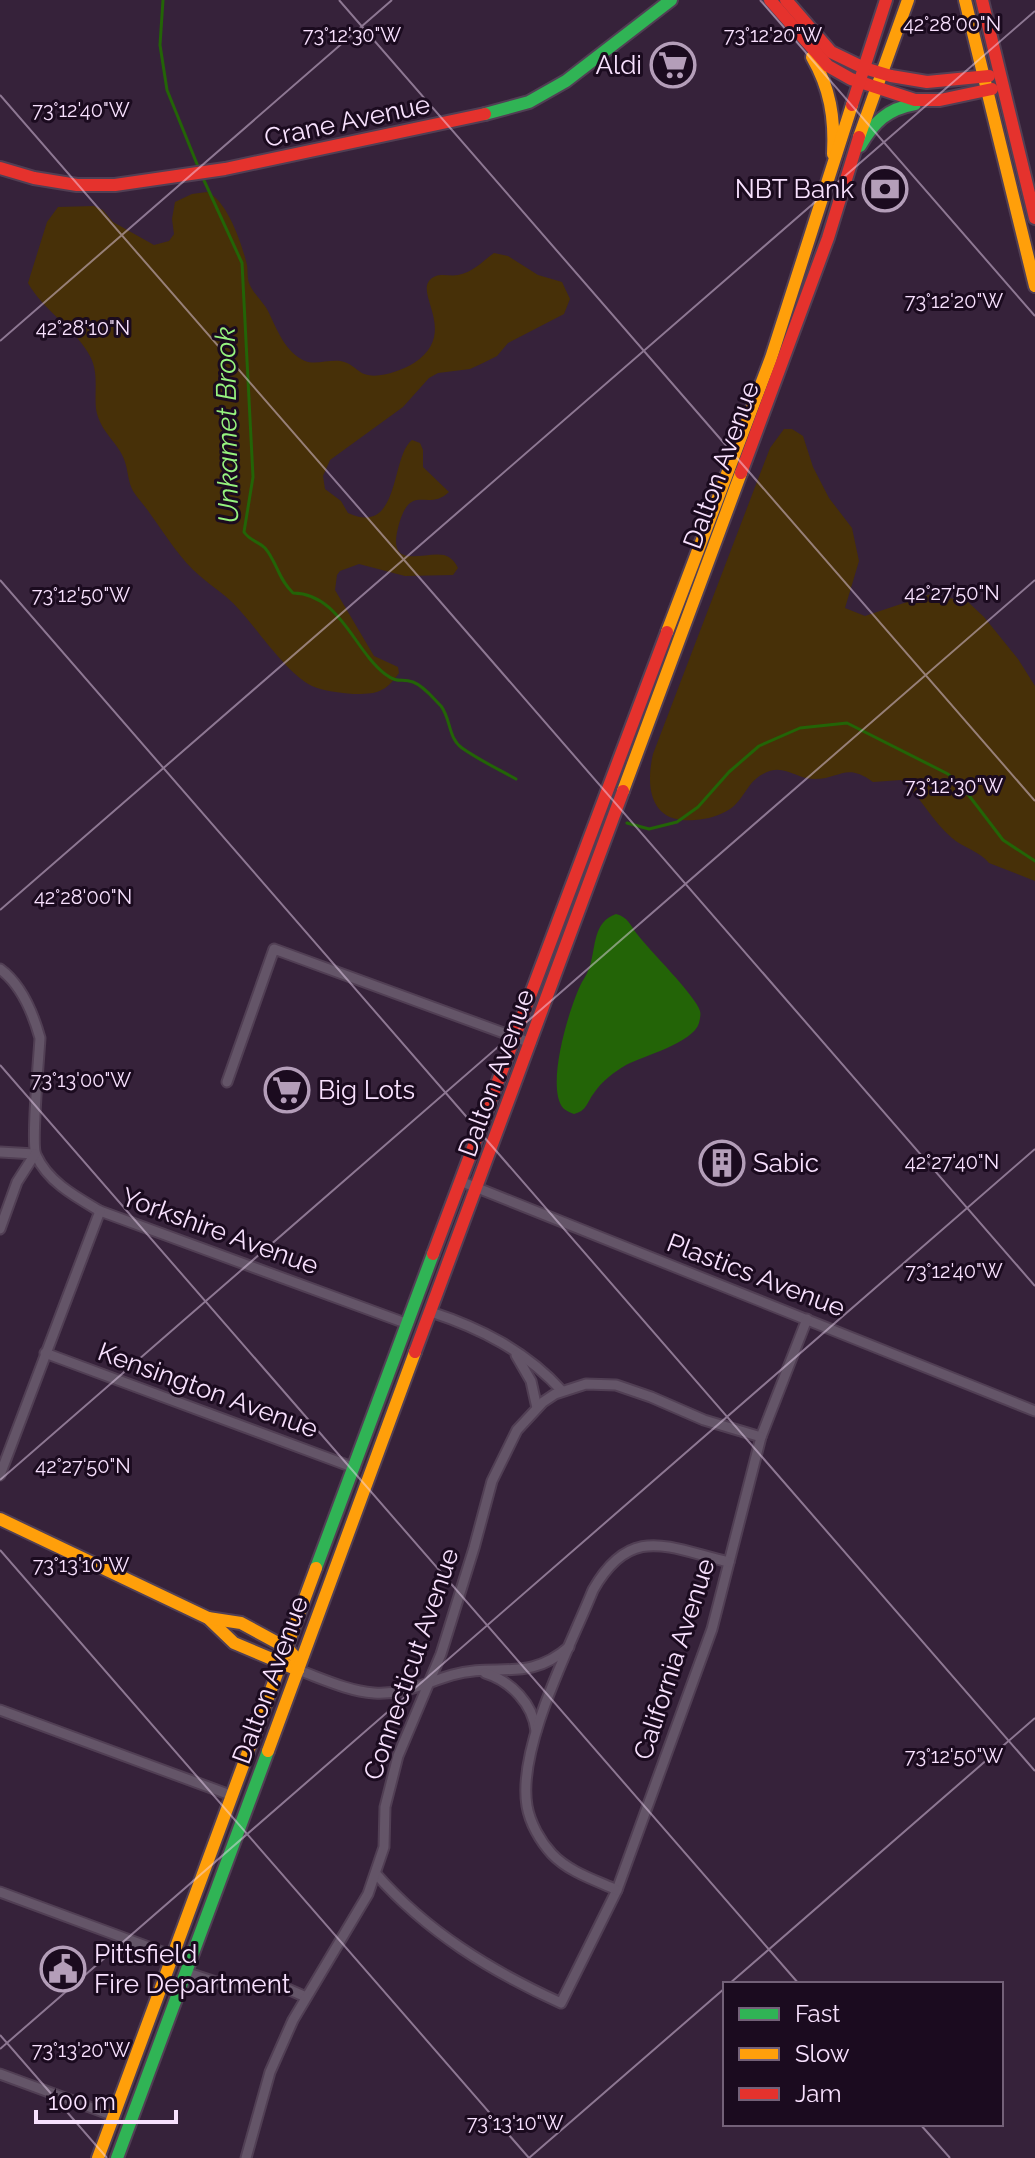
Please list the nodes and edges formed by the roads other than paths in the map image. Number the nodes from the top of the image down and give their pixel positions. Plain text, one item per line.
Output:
1 (671, 0) edge
2 (770, 0) edge
3 (786, 0) edge
4 (886, 0) edge
5 (908, 0) edge
6 (965, 0) edge
7 (982, 0) edge
8 (790, 24) junction
9 (865, 67) junction
10 (883, 73) junction
11 (983, 76) junction
12 (1002, 81) junction
13 (860, 83) junction
14 (876, 89) junction
15 (986, 90) junction
16 (940, 100) junction
17 (855, 156) junction
18 (0, 168) edge
19 (831, 174) junction
20 (1035, 218) edge
21 (1035, 286) edge
22 (785, 337) junction
23 (776, 362) junction
24 (0, 969) edge
25 (514, 1037) junction
26 (531, 1043) junction
27 (227, 1082) dead end
28 (0, 1152) edge
29 (35, 1154) junction
30 (460, 1181) junction
31 (477, 1187) junction
32 (100, 1211) junction
33 (0, 1229) edge
34 (431, 1312) junction
35 (807, 1319) junction
36 (408, 1324) junction
37 (509, 1346) junction
38 (45, 1353) junction
39 (562, 1391) junction
40 (537, 1408) junction
41 (1035, 1411) edge
42 (761, 1437) junction
43 (355, 1468) junction
44 (0, 1475) edge
45 (0, 1519) edge
46 (729, 1562) junction
47 (208, 1618) junction
48 (571, 1646) junction
49 (287, 1648) junction
50 (282, 1663) junction
51 (298, 1670) junction
52 (481, 1672) junction
53 (428, 1685) junction
54 (0, 1710) edge
55 (536, 1738) junction
56 (233, 1796) junction
57 (376, 1874) junction
58 (617, 1890) junction
59 (0, 1892) edge
60 (173, 1956) junction
61 (185, 1972) junction
62 (306, 1997) junction
63 (0, 2074) edge
64 (114, 2116) junction
65 (98, 2158) edge
66 (117, 2158) edge
67 (246, 2158) edge

1 - 18 main road, Crane Avenue
2 - 8 main road
3 - 9 main road
4 - 9 main road, Dalton Avenue
5 - 10 main road, Dalton Avenue
6 - 11 main road
7 - 12 main road
8 - 13 main road
8 - 19 main road
9 - 10 main road
9 - 13 main road, Dalton Avenue
10 - 11 main road
10 - 14 main road, Dalton Avenue
11 - 12 main road
11 - 15 main road
12 - 15 main road
12 - 20 main road
13 - 14 main road
13 - 19 main road, Dalton Avenue
14 - 16 main road
14 - 17 main road, Dalton Avenue
15 - 16 main road
15 - 21 main road
16 - 17 main road
17 - 22 main road, Dalton Avenue
19 - 22 main road, Dalton Avenue
22 - 23 main road, Dalton Avenue
23 - 25 main road, Dalton Avenue
23 - 26 main road, Dalton Avenue
24 - 29 street
25 - 26 street
25 - 27 street
25 - 30 main road, Dalton Avenue
26 - 31 main road, Dalton Avenue
28 - 29 street
29 - 32 street, Yorkshire Avenue
29 - 33 street
30 - 31 street, Plastics Avenue
30 - 36 main road, Dalton Avenue
31 - 34 main road, Dalton Avenue
31 - 35 street, Plastics Avenue
32 - 36 street, Yorkshire Avenue
32 - 38 street
34 - 37 street
34 - 51 main road, Dalton Avenue
35 - 41 street, Plastics Avenue
35 - 42 street, California Avenue
36 - 43 main road, Dalton Avenue
37 - 39 street
37 - 40 street
38 - 43 street, Kensington Avenue
38 - 44 street
39 - 40 street, Connecticut Avenue
39 - 42 street
40 - 53 street, Connecticut Avenue
42 - 46 street, California Avenue
43 - 49 main road, Dalton Avenue
45 - 47 main road
46 - 48 street
46 - 58 street, California Avenue
47 - 49 main road
47 - 50 main road
48 - 52 street
48 - 55 street
49 - 50 main road, Dalton Avenue
49 - 51 main road
50 - 51 main road
50 - 56 main road, Dalton Avenue
51 - 53 street
51 - 61 main road, Dalton Avenue
52 - 53 street
52 - 55 street
53 - 57 street, Connecticut Avenue
54 - 56 street
55 - 58 street
56 - 60 main road, Dalton Avenue
57 - 58 street, California Avenue
57 - 62 street, Connecticut Avenue
59 - 60 street
60 - 64 main road, Dalton Avenue
61 - 62 street
61 - 66 main road, Dalton Avenue
62 - 67 street, Connecticut Avenue
63 - 64 street
64 - 65 main road, Dalton Avenue

